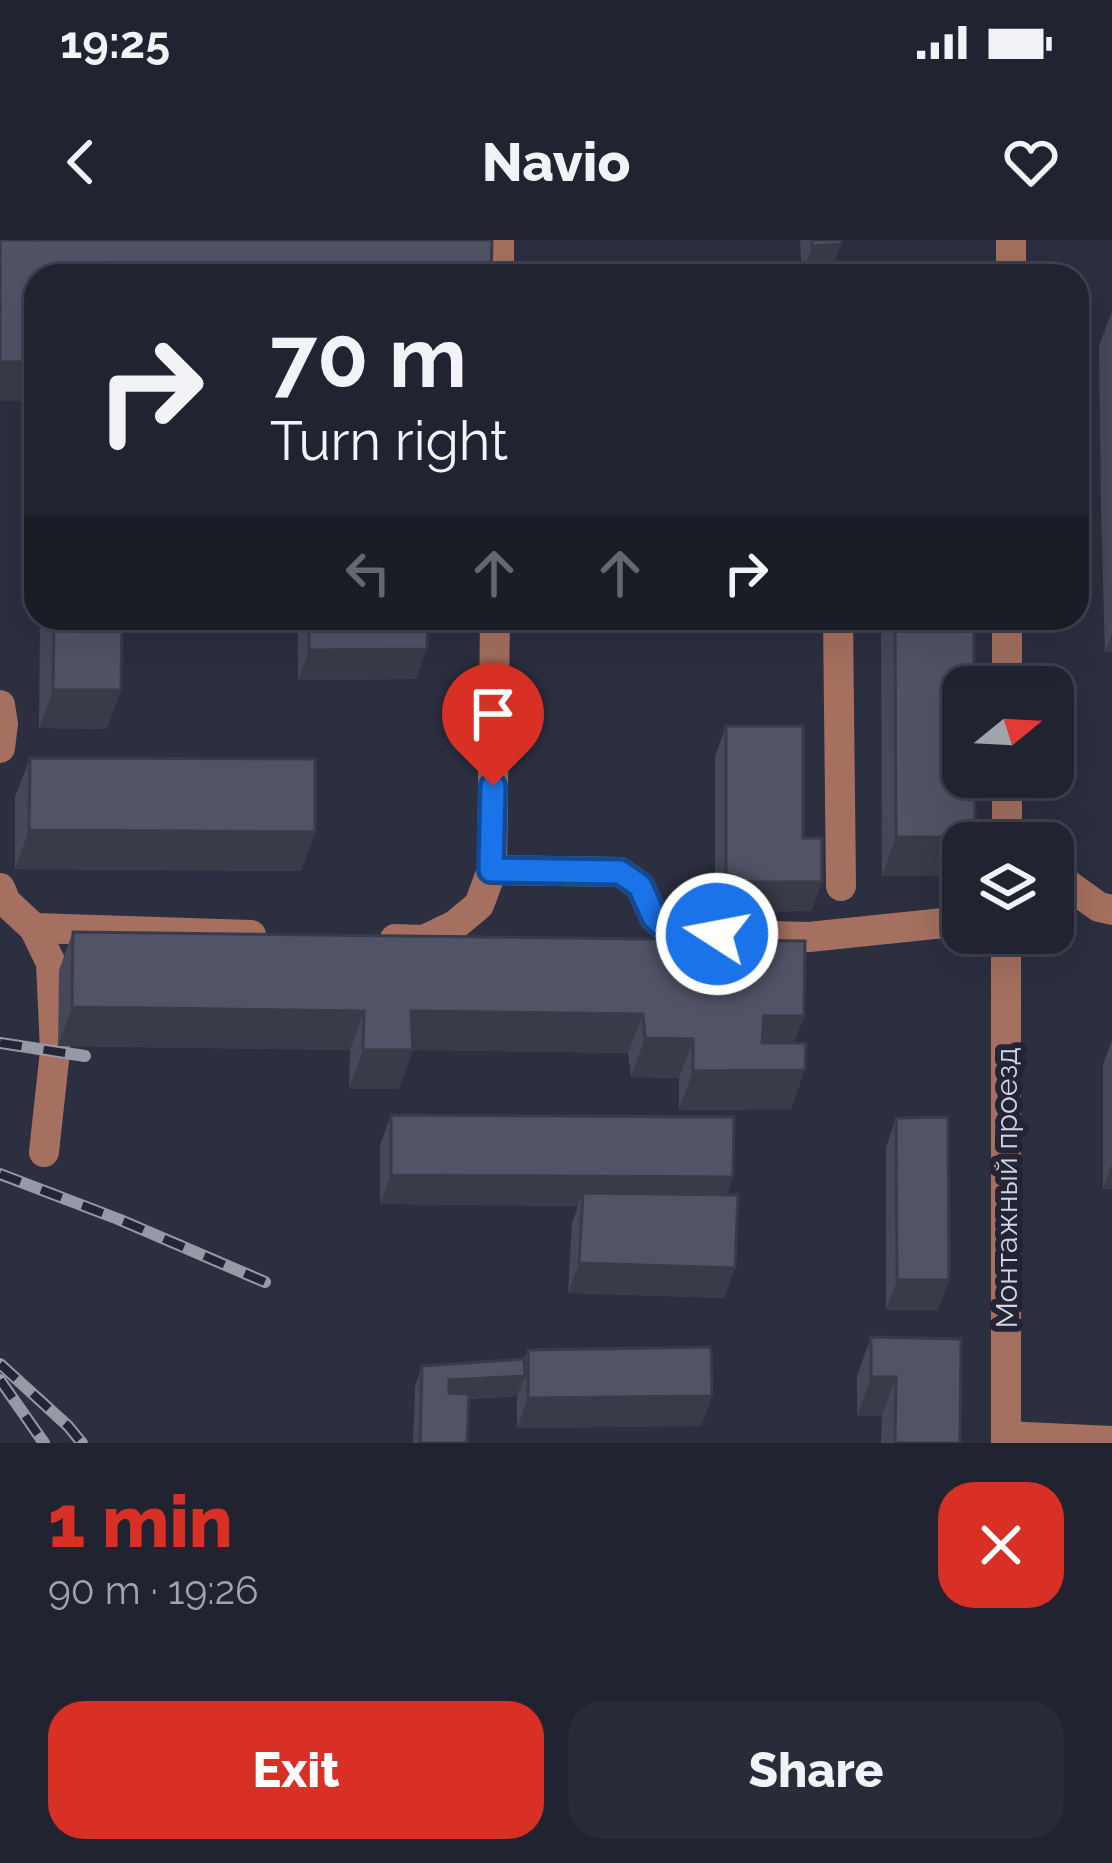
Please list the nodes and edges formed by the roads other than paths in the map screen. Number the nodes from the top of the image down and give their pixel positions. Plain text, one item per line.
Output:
1 (495, 630) edge
2 (838, 630) edge
3 (1007, 630) edge
4 (1007, 666) edge
5 (0, 705) edge
6 (0, 748) edge
7 (491, 870) junction
8 (841, 886) dead end
9 (0, 888) edge
10 (1074, 889) edge
11 (1112, 910) edge
12 (942, 923) edge
13 (34, 928) junction
14 (286, 936) edge
15 (355, 938) edge
16 (1006, 954) edge
17 (44, 1152) dead end
18 (1006, 1440) edge
19 (1112, 1441) edge

1 - 7 street
2 - 8 street
3 - 4 street
5 - 6 street
7 - 12 street
7 - 15 street
9 - 13 street
10 - 11 street
13 - 14 street
13 - 17 street
16 - 18 street, Монтажный проезд
18 - 19 street

